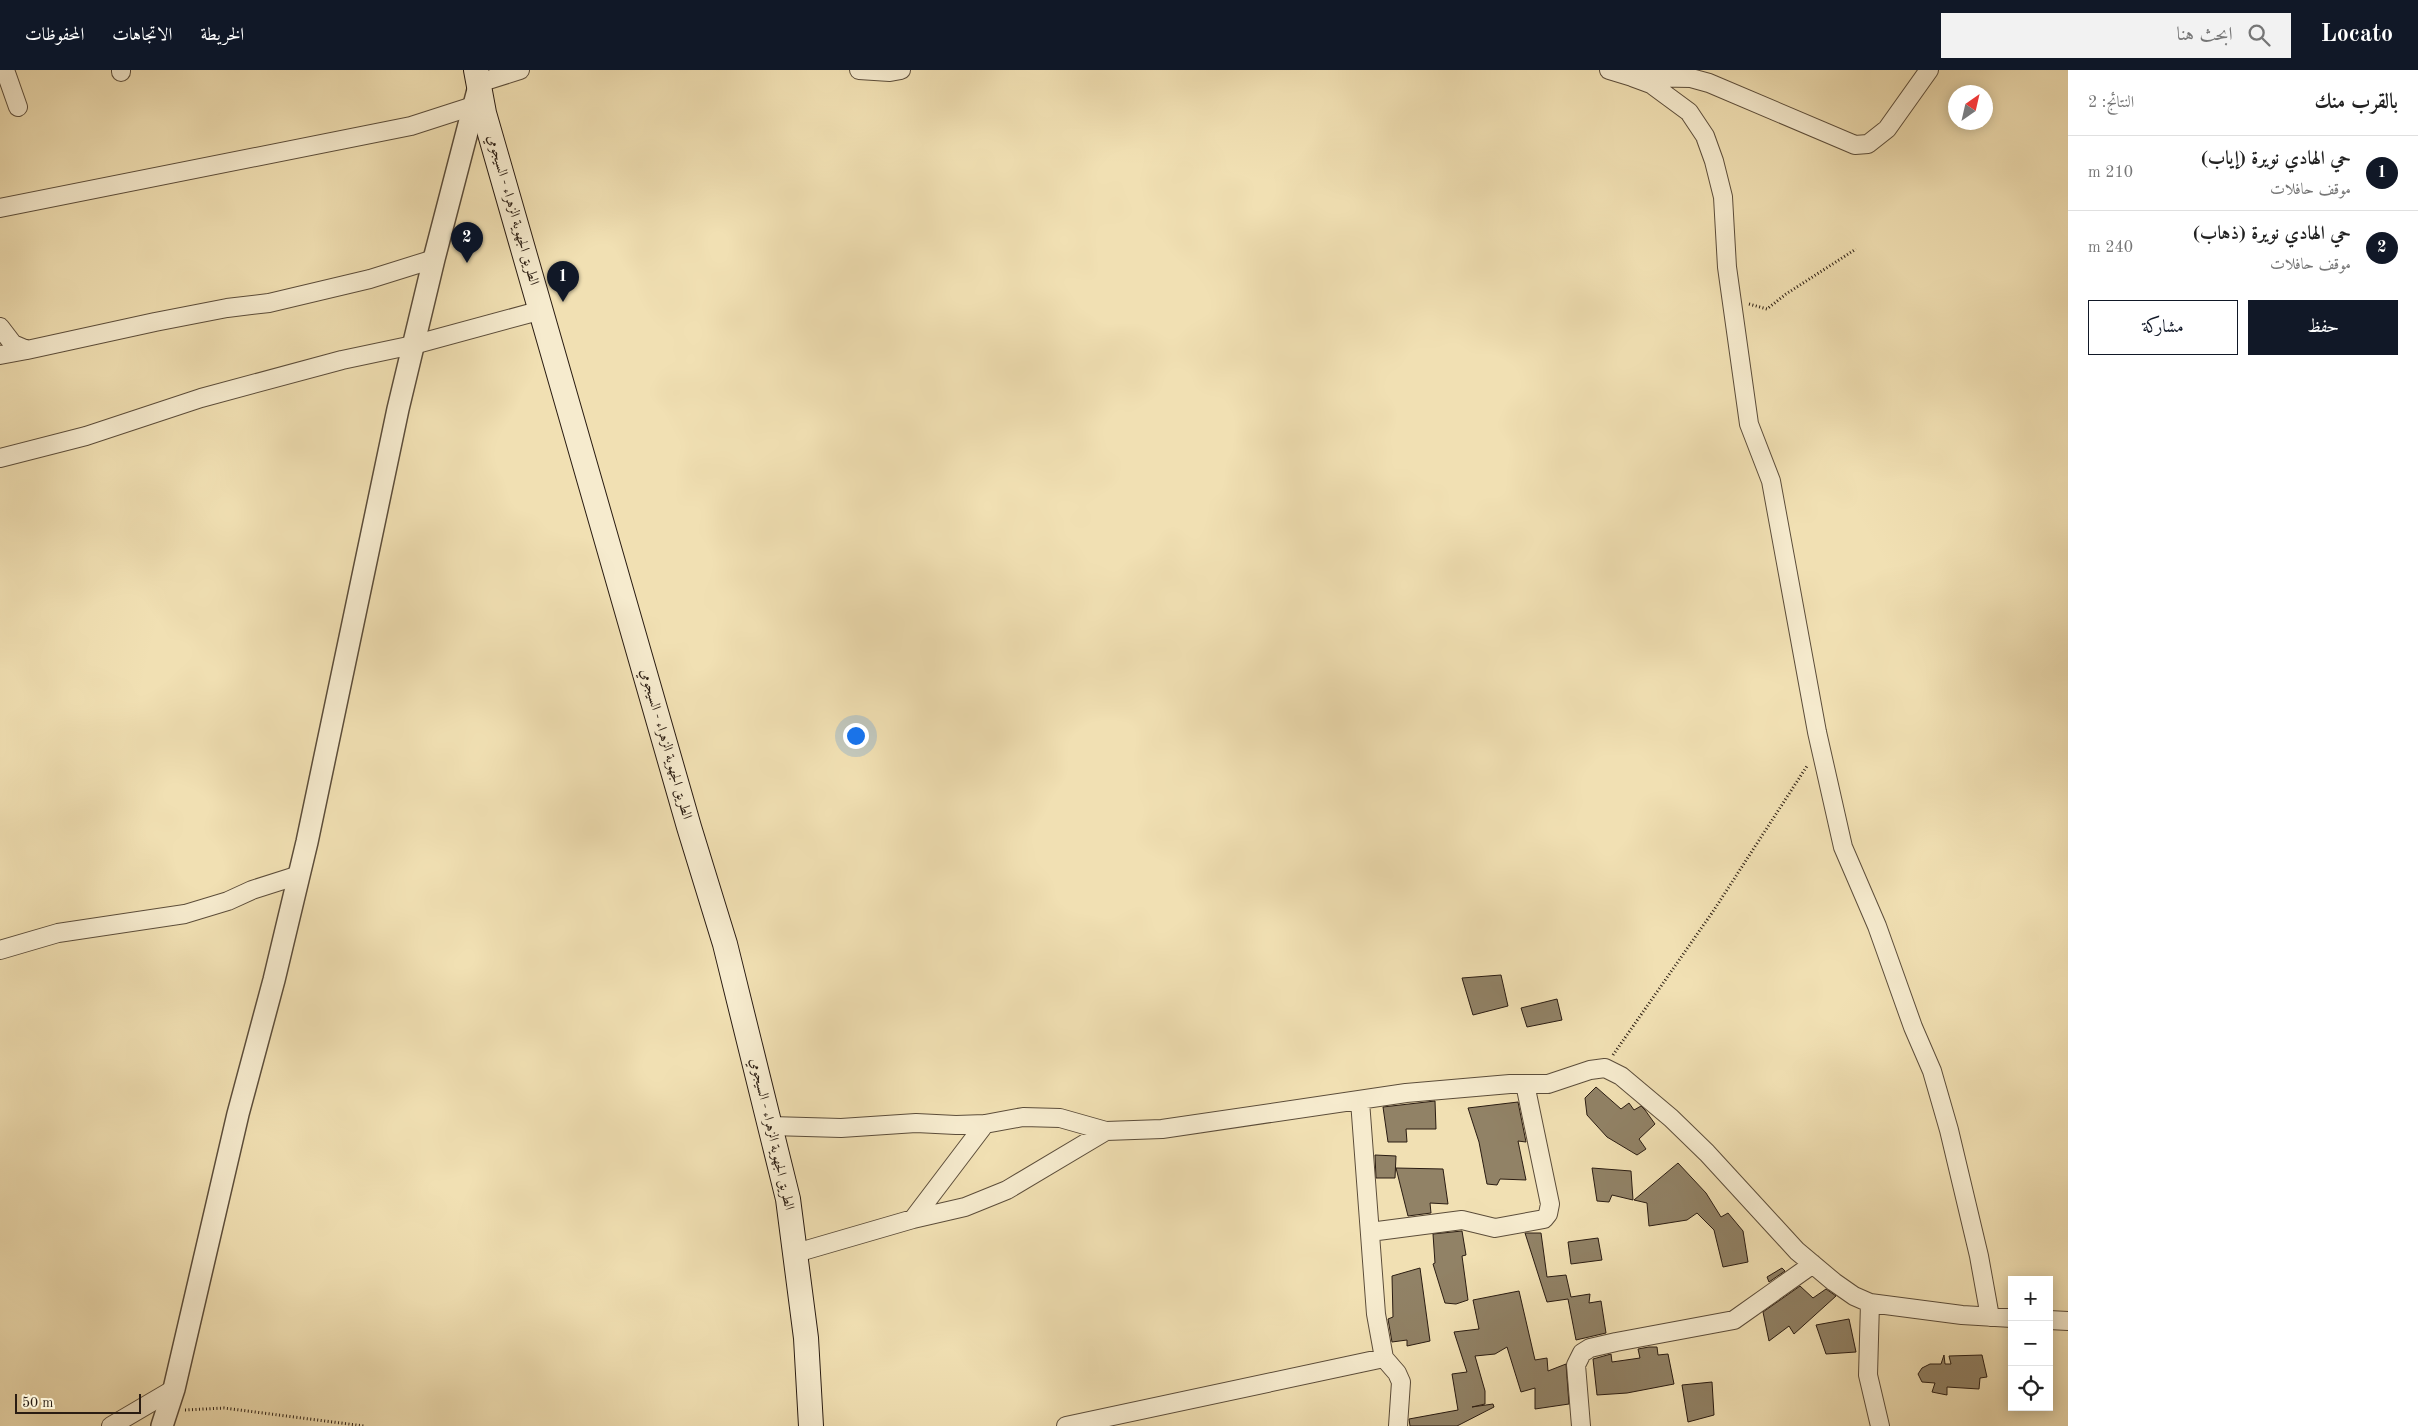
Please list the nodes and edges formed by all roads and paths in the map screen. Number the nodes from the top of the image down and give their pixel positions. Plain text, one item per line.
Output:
1 (5, 70) edge
2 (520, 70) edge
3 (860, 70) edge
4 (901, 70) edge
5 (1609, 70) edge
6 (1930, 70) edge
7 (1632, 76) junction
8 (477, 86) edge
9 (18, 107) dead end
10 (0, 208) edge
11 (1856, 249) dead end
12 (434, 259) junction
13 (1730, 288) junction
14 (542, 310) junction
15 (0, 327) edge
16 (413, 346) junction
17 (27, 350) junction
18 (0, 354) edge
19 (0, 458) edge
20 (1820, 743) junction
21 (299, 875) junction
22 (0, 950) edge
23 (1605, 1068) junction
24 (1525, 1084) junction
25 (1360, 1101) junction
26 (985, 1124) junction
27 (771, 1126) junction
28 (1106, 1131) junction
29 (913, 1219) junction
30 (1370, 1232) junction
31 (796, 1253) junction
32 (1813, 1264) junction
33 (1870, 1304) junction
34 (1990, 1317) junction
35 (2008, 1318) edge
36 (2053, 1320) edge
37 (2068, 1321) edge
38 (1384, 1358) junction
39 (174, 1389) junction
40 (165, 1419) edge
41 (111, 1426) edge
42 (364, 1426) edge
43 (811, 1426) edge
44 (1066, 1426) edge
45 (1398, 1426) edge
46 (1581, 1426) edge
47 (1880, 1426) edge

1 - 9 street
2 - 8 street
3 - 4 street
5 - 7 street
6 - 7 street
7 - 13 street
8 - 10 street
8 - 12 street
8 - 14 main road, الطريق الجهوية الزهراء - السيجومي
11 - 13 path
12 - 16 street
12 - 17 street
13 - 20 street
14 - 16 street
14 - 27 main road, الطريق الجهوية الزهراء - السيجومي
15 - 17 street
16 - 19 street
16 - 21 street
17 - 18 street
20 - 23 path
20 - 34 street
21 - 22 street
21 - 39 street
23 - 24 street
23 - 32 street
24 - 25 street
24 - 30 street
25 - 28 street
25 - 30 street
26 - 27 street
26 - 28 street
26 - 29 street
27 - 31 main road, الطريق الجهوية الزهراء - السيجومي
28 - 29 street
29 - 31 street
30 - 38 street
31 - 43 main road, الطريق الجهوية الزهراء - السيجومي
32 - 33 street
32 - 46 street
33 - 34 street
33 - 47 street
34 - 35 street
36 - 37 street
38 - 44 street
38 - 45 street
39 - 40 street
39 - 41 street
40 - 42 path

